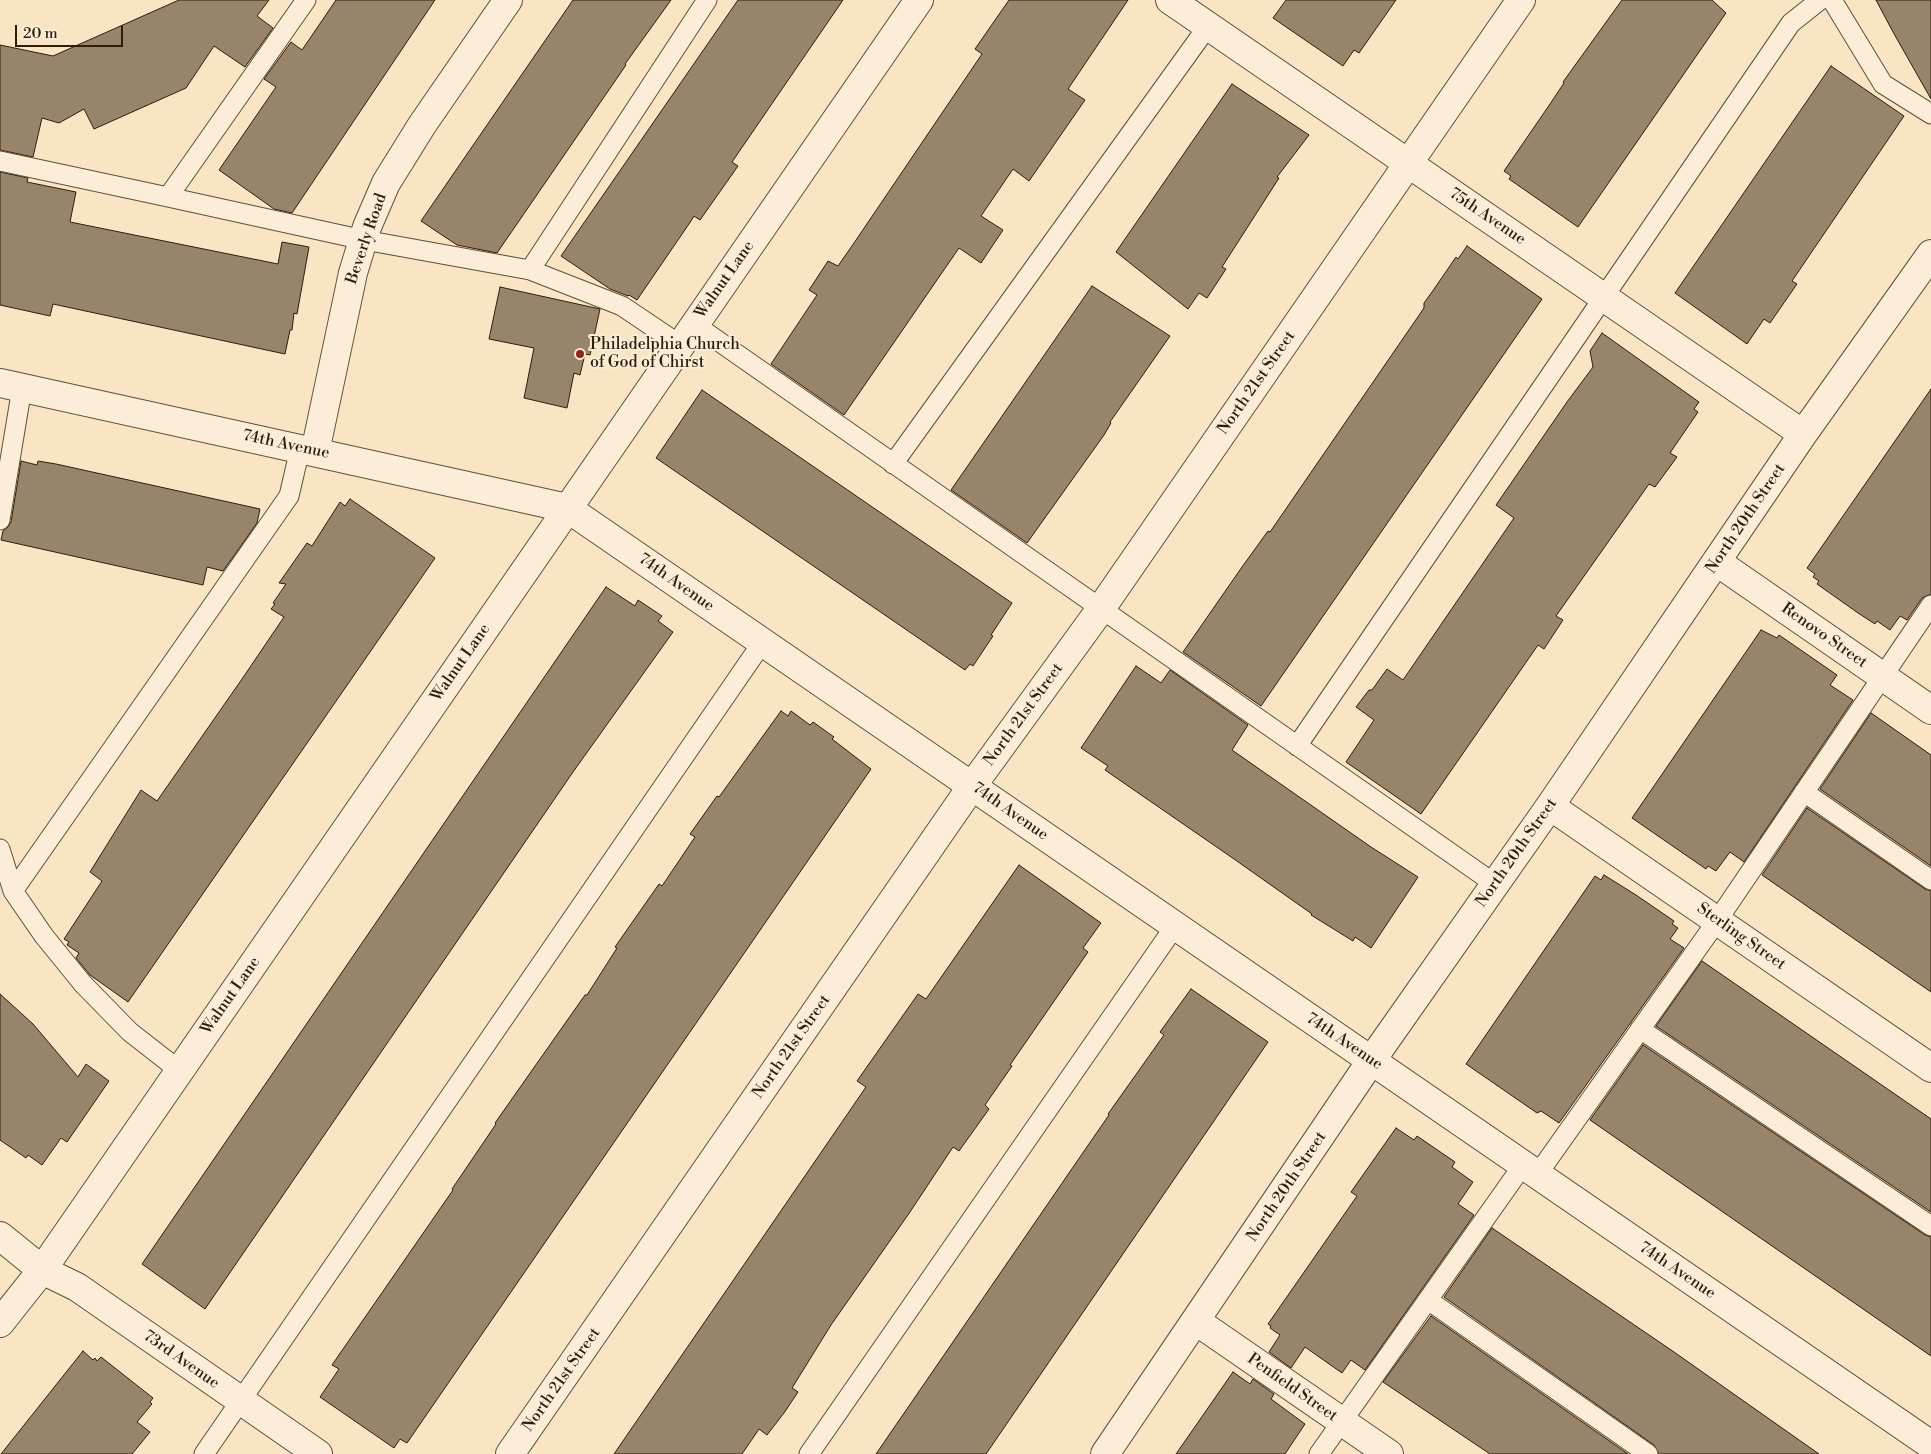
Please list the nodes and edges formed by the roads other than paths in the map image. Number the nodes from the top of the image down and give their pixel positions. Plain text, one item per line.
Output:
1 (306, 0) edge
2 (508, 0) edge
3 (706, 0) edge
4 (919, 0) edge
5 (1521, 0) edge
6 (1820, 0) edge
7 (1832, 0) edge
8 (1191, 9) edge
9 (1931, 114) edge
10 (0, 161) edge
11 (1408, 163) junction
12 (168, 197) junction
13 (364, 240) junction
14 (1931, 254) edge
15 (530, 270) junction
16 (1604, 297) junction
17 (687, 335) junction
18 (11, 386) edge
19 (1804, 434) junction
20 (308, 450) junction
21 (894, 464) junction
22 (567, 508) junction
23 (0, 520) edge
24 (1717, 562) junction
25 (1931, 605) edge
26 (1100, 610) junction
27 (762, 643) junction
28 (1882, 676) junction
29 (1931, 710) edge
30 (1297, 746) junction
31 (972, 786) junction
32 (1804, 792) junction
33 (1550, 806) junction
34 (0, 848) edge
35 (1931, 880) edge
36 (1495, 884) junction
37 (13, 891) junction
38 (1717, 921) junction
39 (1175, 926) junction
40 (1640, 1028) junction
41 (1371, 1061) junction
42 (1931, 1068) edge
43 (180, 1071) junction
44 (1530, 1170) junction
45 (1931, 1226) edge
46 (0, 1236) edge
47 (42, 1270) junction
48 (1428, 1300) junction
49 (1196, 1321) junction
50 (0, 1323) edge
51 (240, 1400) junction
52 (1343, 1422) junction
53 (1931, 1445) edge
54 (204, 1454) edge
55 (318, 1454) edge
56 (510, 1454) edge
57 (809, 1454) edge
58 (1105, 1454) edge
59 (1319, 1454) edge
60 (1389, 1454) edge
61 (1648, 1454) edge

1 - 12 lane
2 - 13 street, Beverly Road
3 - 15 lane
4 - 17 street, Walnut Lane
5 - 11 street, North 21st Street
6 - 16 lane
7 - 9 lane
8 - 11 street, 75th Avenue
8 - 21 lane
10 - 12 lane
11 - 16 street, 75th Avenue
11 - 26 street, North 21st Street
12 - 13 lane
13 - 15 lane
13 - 20 street, Beverly Road
14 - 19 street, North 20th Street
15 - 17 lane
16 - 19 street, 75th Avenue
16 - 30 lane
17 - 21 lane
17 - 22 street, Walnut Lane
18 - 20 street, 74th Avenue
18 - 23 lane
19 - 24 street, North 20th Street
20 - 22 street, 74th Avenue
20 - 37 lane
21 - 26 lane
22 - 27 street, 74th Avenue
22 - 43 street, Walnut Lane
24 - 28 street, Renovo Street
24 - 33 street, North 20th Street
25 - 28 lane
26 - 30 lane
26 - 31 street, North 21st Street
27 - 31 street, 74th Avenue
27 - 51 lane
28 - 29 street, Renovo Street
28 - 32 lane
30 - 36 lane
31 - 39 street, 74th Avenue
31 - 56 street, North 21st Street
32 - 35 lane
32 - 38 lane
33 - 36 street, North 20th Street
33 - 38 street, Sterling Street
34 - 37 lane
36 - 41 street, North 20th Street
37 - 43 lane
38 - 40 lane
38 - 42 street, Sterling Street
39 - 41 street, 74th Avenue
39 - 57 lane
40 - 44 lane
40 - 45 lane
41 - 44 street, 74th Avenue
41 - 49 street, North 20th Street
43 - 47 street, Walnut Lane
44 - 48 lane
44 - 53 street, 74th Avenue
46 - 47 street, 73rd Avenue
47 - 50 street, Walnut Lane
47 - 51 street, 73rd Avenue
48 - 52 lane
48 - 61 lane
49 - 52 street, Penfield Street
49 - 58 street, North 20th Street
51 - 54 lane
51 - 55 street, 73rd Avenue
52 - 59 lane
52 - 60 street, Penfield Street

